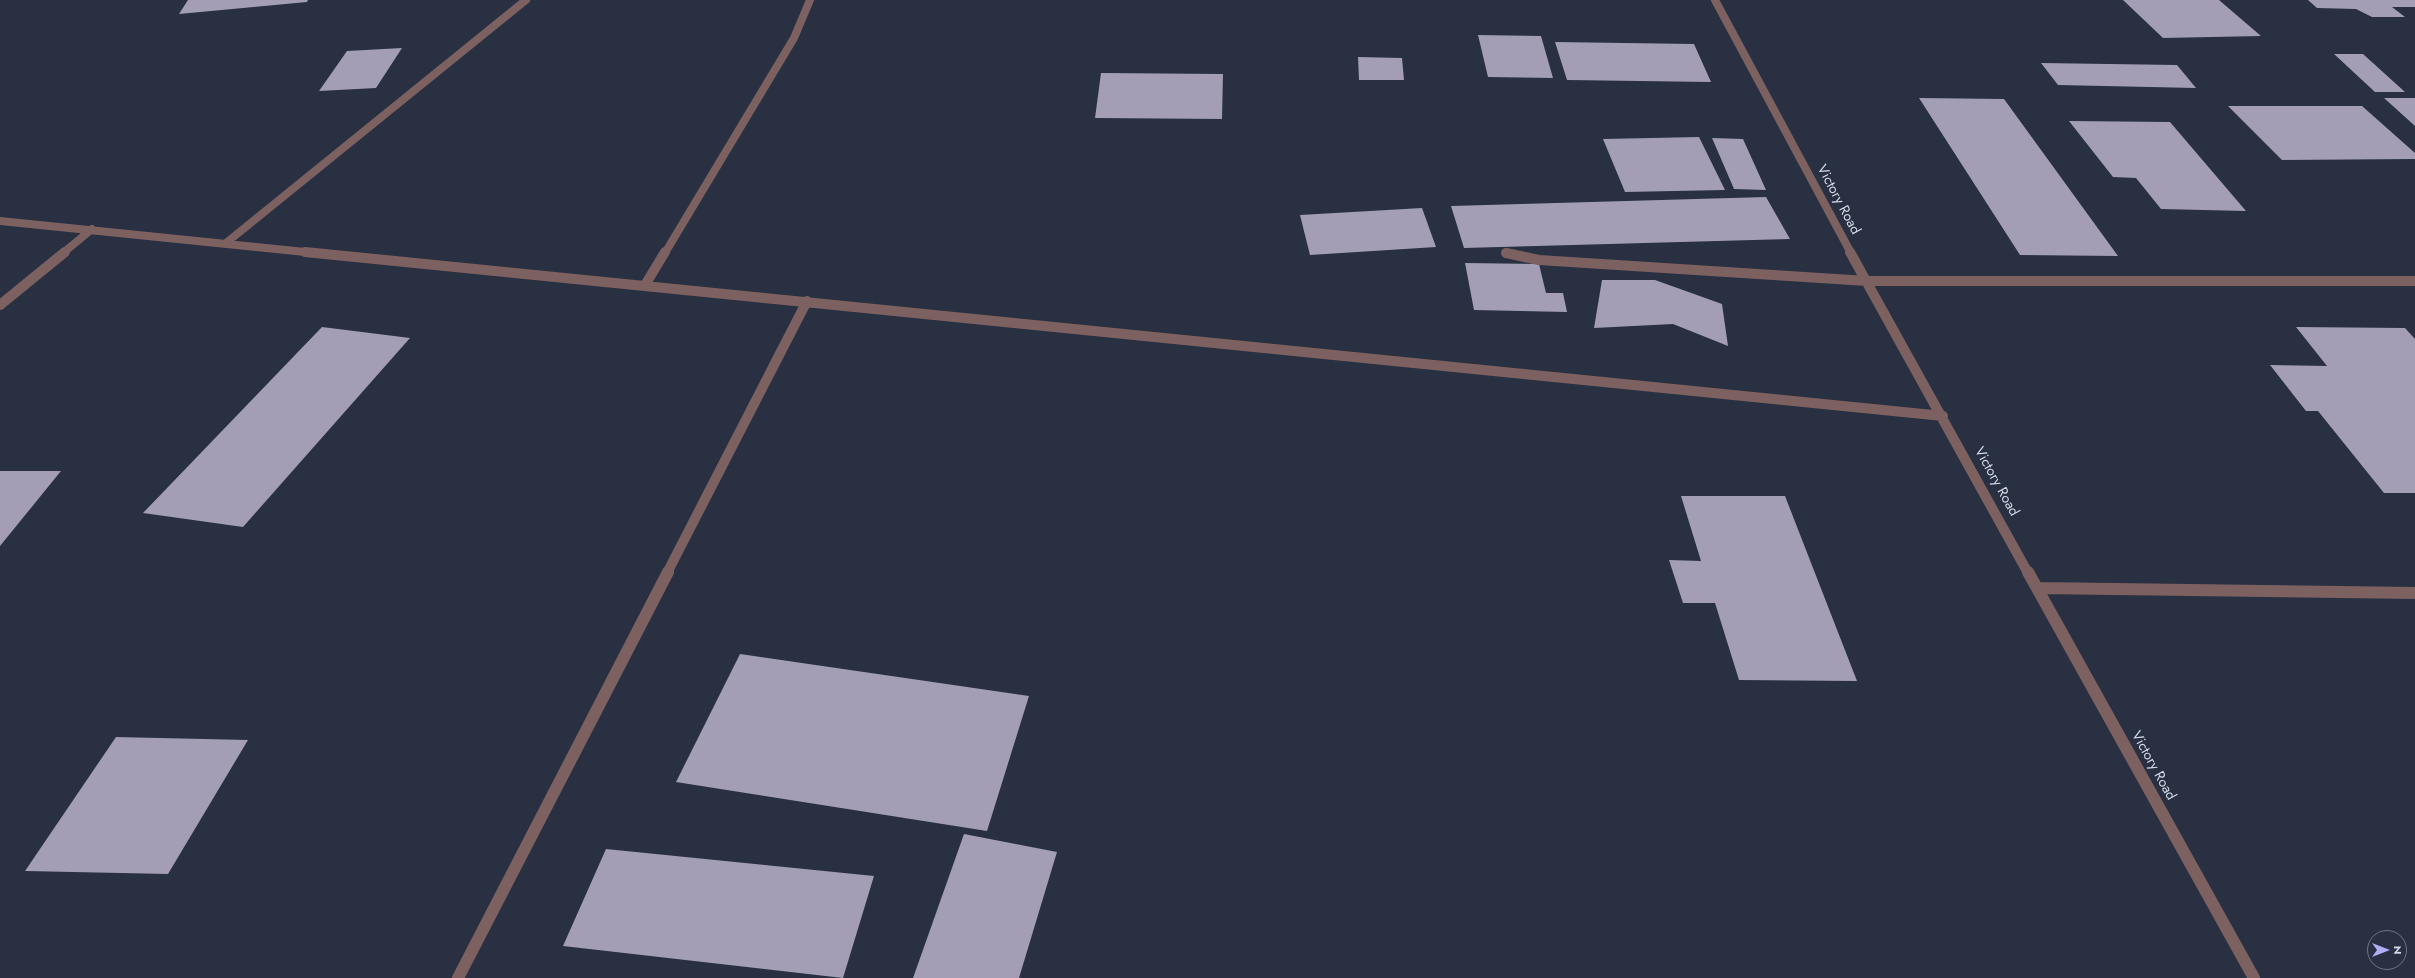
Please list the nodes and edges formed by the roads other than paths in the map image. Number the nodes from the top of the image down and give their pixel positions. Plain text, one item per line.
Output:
1 (526, 0) edge
2 (810, 0) edge
3 (1714, 0) edge
4 (0, 221) edge
5 (92, 229) junction
6 (226, 243) junction
7 (1506, 253) dead end
8 (1867, 281) junction
9 (2415, 281) edge
10 (645, 285) junction
11 (807, 301) junction
12 (0, 305) edge
13 (1943, 416) junction
14 (2039, 588) junction
15 (2415, 593) edge
16 (458, 978) edge
17 (2254, 978) edge

1 - 6 street
2 - 10 street
3 - 8 street, Victory Road
4 - 5 street
5 - 6 street
5 - 12 street
6 - 10 street
7 - 8 street
8 - 9 street
8 - 13 street, Victory Road
10 - 11 street
11 - 13 street
11 - 16 street
13 - 14 street, Victory Road
14 - 15 street
14 - 17 street, Victory Road

